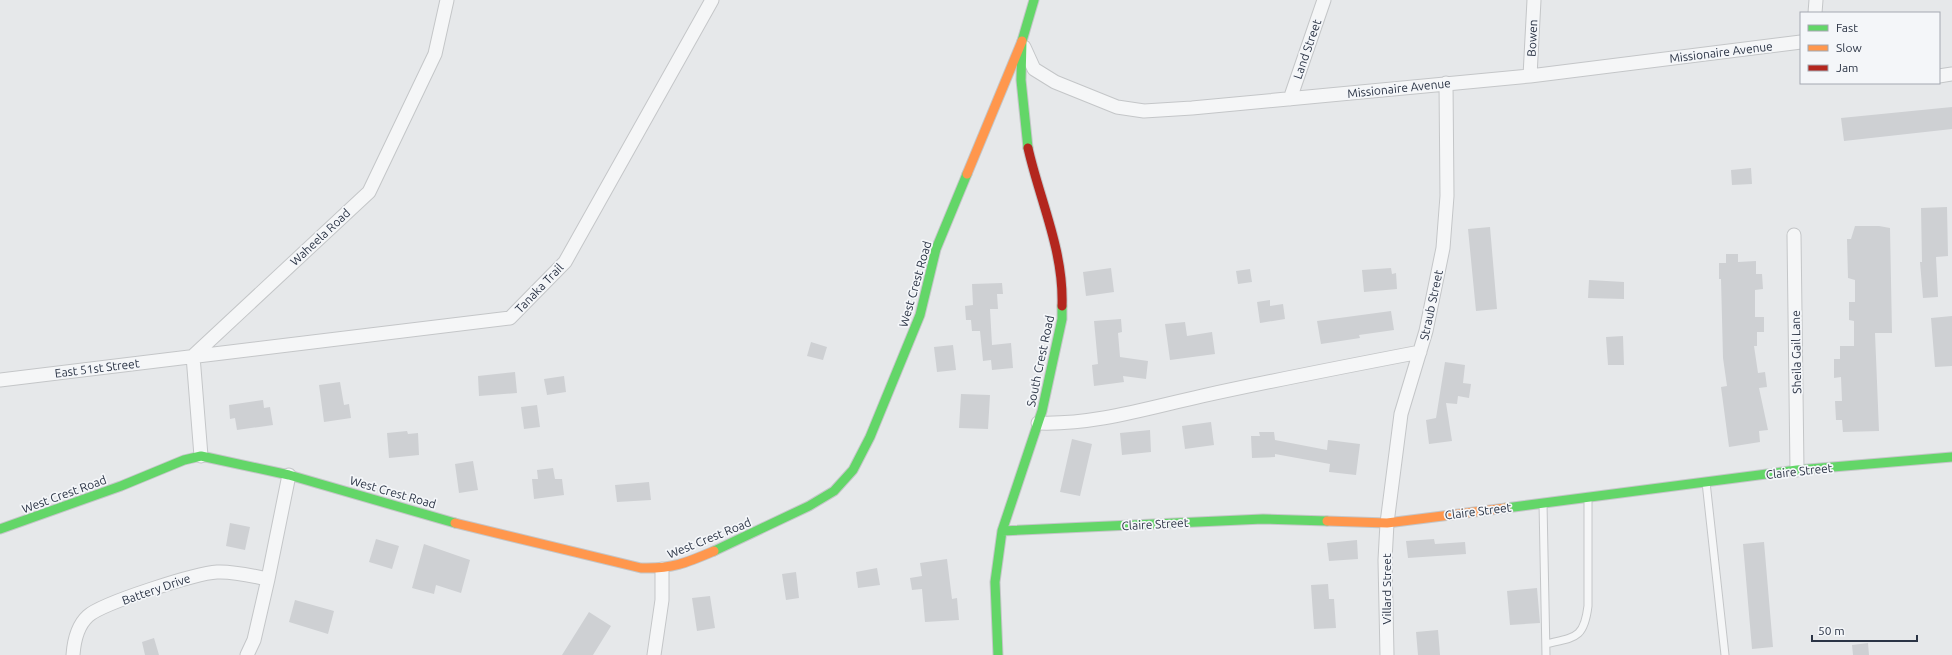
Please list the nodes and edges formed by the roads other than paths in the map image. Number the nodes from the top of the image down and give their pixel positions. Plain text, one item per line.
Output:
1 (447, 0) edge
2 (712, 0) edge
3 (1034, 0) edge
4 (1324, 0) edge
5 (1534, 0) edge
6 (1816, 0) edge
7 (1815, 12) edge
8 (1022, 41) junction
9 (1800, 42) edge
10 (1952, 74) edge
11 (1530, 76) junction
12 (1940, 76) edge
13 (1446, 83) junction
14 (1290, 99) junction
15 (1794, 235) dead end
16 (1420, 352) junction
17 (193, 356) junction
18 (0, 380) edge
19 (1038, 423) junction
20 (201, 456) junction
21 (1952, 457) edge
22 (1797, 470) junction
23 (289, 475) junction
24 (1706, 482) junction
25 (1588, 497) junction
26 (1543, 503) junction
27 (1387, 523) junction
28 (0, 529) edge
29 (1002, 531) junction
30 (662, 569) junction
31 (268, 579) junction
32 (1546, 644) junction
33 (73, 655) edge
34 (247, 655) edge
35 (654, 655) edge
36 (998, 655) edge
37 (1387, 655) edge
38 (1546, 655) edge
39 (1725, 655) edge

1 - 17 street, Waheela Road
2 - 17 street, Tanaka Trail
3 - 8 street, South Crest Road
4 - 14 street, Land Street
5 - 11 street, Bowen
6 - 7 street
8 - 14 street, Missionaire Avenue
8 - 19 street, South Crest Road
8 - 30 street, West Crest Road
9 - 11 street, Missionaire Avenue
10 - 12 street
11 - 13 street, Missionaire Avenue
13 - 14 street, Missionaire Avenue
13 - 16 street, Straub Street
15 - 22 street, Sheila Gail Lane
16 - 19 street
16 - 27 street, Straub Street
17 - 18 street, East 51st Street
17 - 20 street
19 - 29 street, South Crest Road
20 - 23 street, West Crest Road
20 - 28 street, West Crest Road
21 - 22 street, Claire Street
22 - 24 street, Claire Street
23 - 30 street, West Crest Road
23 - 31 street
24 - 25 street, Claire Street
24 - 39 lane
25 - 26 street, Claire Street
25 - 32 lane
26 - 27 street, Claire Street
26 - 32 lane
27 - 29 street, Claire Street
27 - 37 street, Villard Street
29 - 36 street, South Crest Road
30 - 35 street
31 - 33 street, Battery Drive
31 - 34 street
32 - 38 lane

